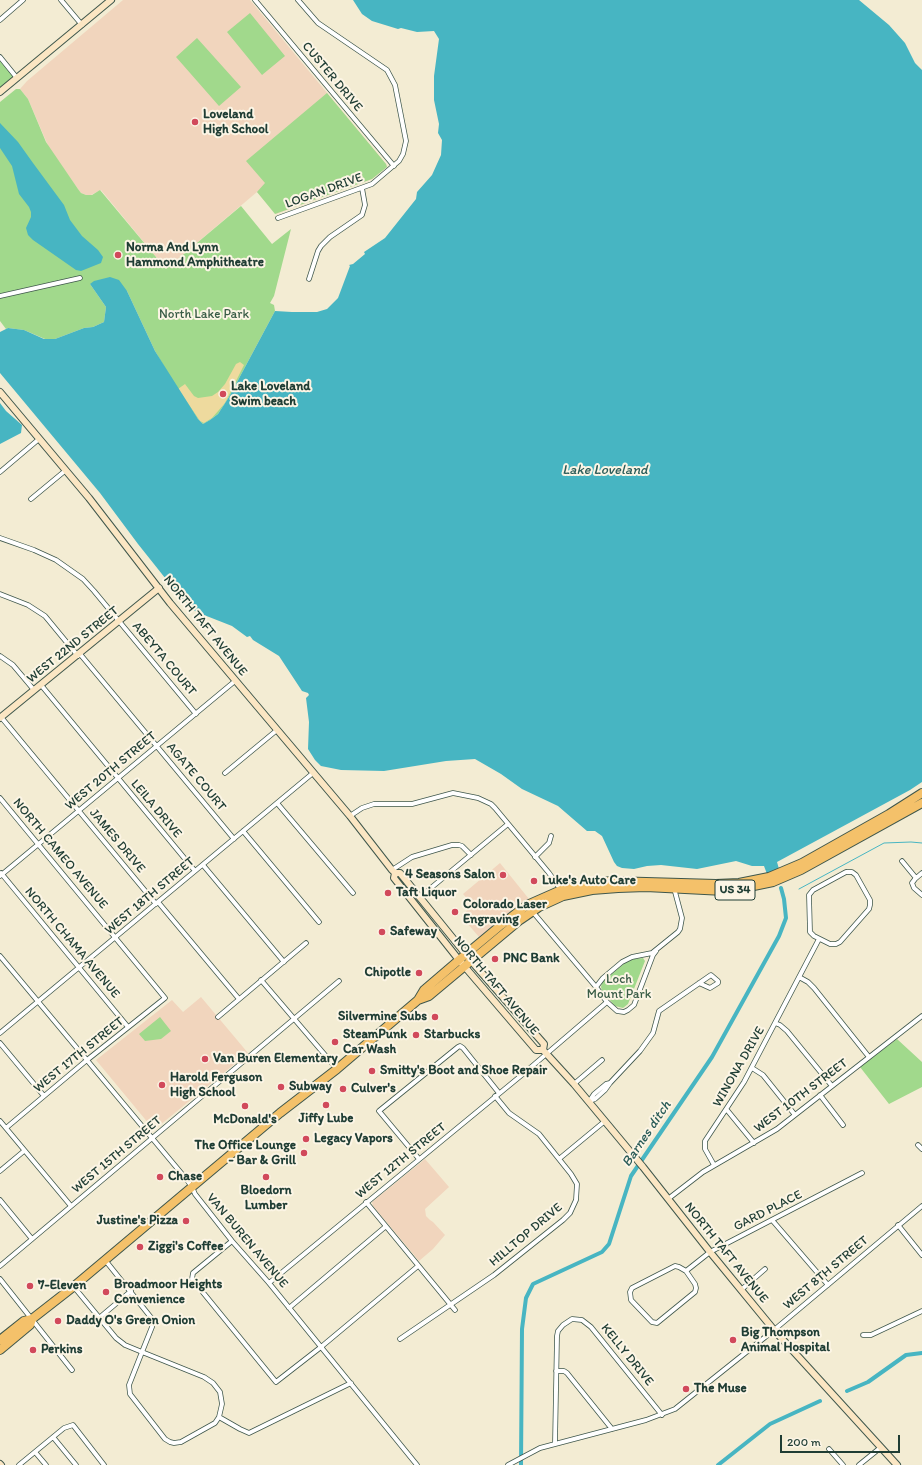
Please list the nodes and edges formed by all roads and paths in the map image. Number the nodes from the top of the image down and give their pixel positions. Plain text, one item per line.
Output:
1 (24, 0) edge
2 (61, 0) edge
3 (111, 0) edge
4 (255, 0) edge
5 (298, 0) edge
6 (0, 20) edge
7 (82, 25) junction
8 (0, 58) edge
9 (18, 78) junction
10 (0, 92) edge
11 (394, 166) junction
12 (362, 188) junction
13 (278, 218) dead end
14 (80, 278) dead end
15 (309, 279) dead end
16 (0, 296) edge
17 (0, 392) edge
18 (39, 439) junction
19 (66, 470) junction
20 (0, 472) edge
21 (31, 499) dead end
22 (0, 538) edge
23 (159, 588) junction
24 (0, 594) edge
25 (119, 621) junction
26 (79, 654) junction
27 (0, 656) edge
28 (236, 681) junction
29 (41, 685) junction
30 (34, 690) junction
31 (196, 714) junction
32 (0, 718) edge
33 (277, 730) junction
34 (157, 746) junction
35 (225, 773) dead end
36 (313, 773) junction
37 (118, 778) junction
38 (922, 793) edge
39 (0, 798) edge
40 (277, 803) junction
41 (922, 803) edge
42 (78, 811) junction
43 (350, 816) junction
44 (508, 824) junction
45 (243, 832) junction
46 (551, 836) dead end
47 (234, 839) junction
48 (38, 844) junction
49 (471, 855) junction
50 (535, 857) junction
51 (902, 861) dead end
52 (203, 865) junction
53 (195, 871) junction
54 (394, 871) junction
55 (922, 873) edge
56 (0, 874) edge
57 (916, 878) junction
58 (674, 885) junction
59 (353, 893) dead end
60 (562, 893) junction
61 (922, 895) edge
62 (420, 898) junction
63 (157, 903) junction
64 (530, 908) junction
65 (319, 922) dead end
66 (115, 938) junction
67 (819, 939) junction
68 (306, 943) dead end
69 (656, 951) junction
70 (0, 956) edge
71 (469, 957) junction
72 (284, 962) junction
73 (462, 964) junction
74 (79, 968) junction
75 (799, 977) junction
76 (261, 980) junction
77 (339, 982) dead end
78 (700, 983) dead end
79 (596, 987) junction
80 (165, 998) joint
81 (240, 999) junction
82 (38, 1002) junction
83 (607, 1002) junction
84 (218, 1017) dead end
85 (921, 1018) edge
86 (294, 1019) junction
87 (775, 1023) junction
88 (128, 1027) junction
89 (0, 1033) edge
90 (0, 1043) edge
91 (544, 1052) junction
92 (869, 1057) junction
93 (87, 1060) junction
94 (602, 1060) dead end
95 (752, 1068) junction
96 (337, 1069) junction
97 (574, 1084) junction
98 (832, 1086) junction
99 (499, 1093) junction
100 (44, 1096) junction
101 (495, 1096) junction
102 (820, 1096) junction
103 (589, 1101) junction
104 (727, 1110) junction
105 (795, 1115) junction
106 (0, 1121) edge
107 (605, 1122) junction
108 (843, 1125) dead end
109 (6, 1128) junction
110 (152, 1138) junction
111 (754, 1143) junction
112 (918, 1145) dead end
113 (922, 1149) edge
114 (24, 1151) junction
115 (419, 1159) junction
116 (559, 1159) junction
117 (714, 1166) junction
118 (0, 1171) edge
119 (862, 1173) dead end
120 (192, 1187) junction
121 (668, 1199) junction
122 (0, 1200) edge
123 (366, 1202) junction
124 (71, 1206) junction
125 (922, 1206) edge
126 (772, 1220) junction
127 (898, 1226) junction
128 (385, 1227) junction
129 (32, 1239) junction
130 (232, 1241) junction
131 (710, 1252) junction
132 (922, 1255) edge
133 (106, 1260) junction
134 (0, 1266) edge
135 (418, 1266) junction
136 (765, 1269) dead end
137 (686, 1271) junction
138 (0, 1280) edge
139 (269, 1283) junction
140 (828, 1285) junction
141 (73, 1287) junction
142 (741, 1290) junction
143 (131, 1291) junction
144 (450, 1304) junction
145 (289, 1308) junction
146 (454, 1310) dead end
147 (922, 1311) edge
148 (99, 1318) junction
149 (32, 1319) junction
150 (774, 1330) junction
151 (863, 1334) dead end
152 (400, 1339) dead end
153 (0, 1340) edge
154 (321, 1347) junction
155 (0, 1350) edge
156 (142, 1352) junction
157 (72, 1370) dead end
158 (556, 1371) junction
159 (351, 1383) junction
160 (662, 1415) junction
161 (219, 1417) junction
162 (612, 1429) junction
163 (53, 1437) junction
164 (555, 1444) junction
165 (880, 1448) junction
166 (829, 1449) dead end
167 (35, 1452) junction
168 (19, 1465) edge
169 (46, 1465) edge
170 (76, 1465) edge
171 (104, 1465) edge
172 (418, 1465) edge
173 (508, 1465) edge
174 (843, 1465) edge
175 (858, 1465) edge
176 (897, 1465) edge

1 - 6 street
2 - 7 street
3 - 7 main road
4 - 11 street, CUSTER DRIVE
5 - 11 street, LOGAN DRIVE
7 - 9 main road
8 - 9 street
9 - 10 main road
11 - 12 street, LOGAN DRIVE
12 - 13 street, LOGAN DRIVE
12 - 15 street
14 - 16 street
17 - 18 main road, NORTH TAFT AVENUE
18 - 19 main road, NORTH TAFT AVENUE
18 - 20 street
19 - 21 street
19 - 23 main road, NORTH TAFT AVENUE
22 - 25 street, ABEYTA COURT
23 - 25 main road, WEST 22ND STREET
23 - 28 main road, NORTH TAFT AVENUE
24 - 26 street, AGATE COURT
25 - 26 main road, WEST 22ND STREET
25 - 31 street, ABEYTA COURT
26 - 29 main road, WEST 22ND STREET
26 - 34 street, AGATE COURT
27 - 30 street
28 - 31 street, WEST 20TH STREET
28 - 33 main road, NORTH TAFT AVENUE
29 - 30 main road, WEST 22ND STREET
29 - 37 street, LEILA DRIVE
30 - 32 main road, WEST 22ND STREET
31 - 34 street, WEST 20TH STREET
32 - 42 street, JAMES DRIVE
33 - 35 street
33 - 36 main road, NORTH TAFT AVENUE
34 - 37 street, WEST 20TH STREET
34 - 47 street, AGATE COURT
36 - 40 street, WEST 18TH STREET
36 - 43 main road, NORTH TAFT AVENUE
37 - 42 street, WEST 20TH STREET
37 - 53 street, LEILA DRIVE
38 - 58 highway, US 34
39 - 48 street, NORTH CAMEO AVENUE
40 - 45 street, WEST 18TH STREET
40 - 59 street
41 - 58 highway, US 34
42 - 48 street, WEST 20TH STREET
42 - 63 street, JAMES DRIVE
43 - 44 street
43 - 54 main road, NORTH TAFT AVENUE
44 - 49 street
44 - 50 street
45 - 47 street, WEST 18TH STREET
45 - 65 street
46 - 50 street
47 - 52 street, WEST 18TH STREET
48 - 56 street, WEST 20TH STREET
48 - 66 street, NORTH CAMEO AVENUE
49 - 54 street
49 - 62 street
50 - 60 street
51 - 57 street
52 - 53 street, WEST 18TH STREET
52 - 72 street
53 - 63 street, WEST 18TH STREET
54 - 62 main road, NORTH TAFT AVENUE
54 - 73 main road, NORTH TAFT AVENUE
55 - 57 street
56 - 74 street, NORTH CHAMA AVENUE
57 - 61 street
58 - 60 highway, US 34
58 - 69 street
60 - 64 highway, US 34
62 - 71 main road, NORTH TAFT AVENUE
63 - 66 street, WEST 18TH STREET
63 - 81 street, JAMES DRIVE
64 - 71 highway, US 34
64 - 79 street
66 - 74 street, WEST 18TH STREET
66 - 80 street, NORTH CAMEO AVENUE
67 - 67 street
67 - 75 street, WINONA DRIVE
68 - 72 street
69 - 79 street
69 - 83 street
70 - 82 street, VAN BUREN AVENUE
71 - 73 highway, US 34
71 - 91 main road, NORTH TAFT AVENUE
72 - 76 street
73 - 91 main road, NORTH TAFT AVENUE
73 - 96 highway, US 34
74 - 82 street, WEST 18TH STREET
74 - 88 street, NORTH CHAMA AVENUE
75 - 87 street, WINONA DRIVE
75 - 92 street
76 - 81 street
76 - 86 street
77 - 86 street, WEST 15TH STREET
78 - 103 street
79 - 83 street
80 - 88 street, WEST 17TH STREET
81 - 84 street
82 - 89 street, WEST 18TH STREET
82 - 93 street, VAN BUREN AVENUE
83 - 91 street, WEST 12TH STREET
85 - 92 street, WEST 10TH STREET
86 - 96 street
86 - 110 street, WEST 15TH STREET
87 - 95 street, WINONA DRIVE
87 - 98 street
88 - 93 street, WEST 17TH STREET
90 - 100 street
91 - 97 main road, NORTH TAFT AVENUE
91 - 99 street, WEST 12TH STREET
92 - 98 street, WEST 10TH STREET
93 - 100 street, WEST 17TH STREET
93 - 110 street, VAN BUREN AVENUE
94 - 97 street
95 - 104 street, WINONA DRIVE
95 - 105 street
96 - 120 highway, US 34
97 - 103 main road, NORTH TAFT AVENUE
98 - 102 street, WEST 10TH STREET
99 - 101 street, WEST 12TH STREET
99 - 115 street
100 - 109 street, WEST 17TH STREET
101 - 115 street, WEST 12TH STREET
101 - 116 street, HILLTOP DRIVE
102 - 105 street, WEST 10TH STREET
102 - 108 street
103 - 107 main road, NORTH TAFT AVENUE
104 - 111 street
104 - 117 street, WINONA DRIVE
105 - 111 street, WEST 10TH STREET
106 - 109 street
107 - 116 street
107 - 121 main road, NORTH TAFT AVENUE
109 - 114 street
110 - 120 street, VAN BUREN AVENUE
110 - 124 street, WEST 15TH STREET
111 - 117 street, WEST 10TH STREET
112 - 113 street
114 - 118 street
114 - 124 street
115 - 123 street, WEST 12TH STREET
116 - 144 street, HILLTOP DRIVE
117 - 121 street, WEST 10TH STREET
119 - 126 street, GARD PLACE
120 - 130 street, VAN BUREN AVENUE
120 - 133 highway, US 34
121 - 131 main road, NORTH TAFT AVENUE
122 - 129 street
123 - 128 street
123 - 139 street, WEST 12TH STREET
124 - 129 street, WEST 15TH STREET
125 - 127 street, WEST 8TH STREET
126 - 131 street, GARD PLACE
126 - 140 street
127 - 132 street
127 - 140 street, WEST 8TH STREET
128 - 135 street
128 - 145 street
129 - 134 street, WEST 15TH STREET
130 - 139 street, VAN BUREN AVENUE
130 - 154 street
131 - 137 street, GARD PLACE
131 - 142 main road, NORTH TAFT AVENUE
133 - 141 highway, US 34
133 - 143 street
135 - 144 street
135 - 154 street
136 - 142 street
137 - 137 street
138 - 149 street
139 - 145 street, VAN BUREN AVENUE
140 - 150 street, WEST 8TH STREET
141 - 148 street
141 - 149 highway, US 34
142 - 150 main road, NORTH TAFT AVENUE
143 - 148 street
143 - 156 street
144 - 146 street
144 - 152 street, HILLTOP DRIVE
145 - 154 street, VAN BUREN AVENUE
147 - 151 street
148 - 156 street
149 - 153 highway, US 34
149 - 155 highway, US 34
149 - 157 street
150 - 160 street, WEST 8TH STREET
150 - 165 main road, NORTH TAFT AVENUE
154 - 159 street, VAN BUREN AVENUE
156 - 161 street
156 - 161 street
158 - 160 street, KELLY DRIVE
158 - 162 street
158 - 164 street
159 - 161 street
159 - 172 street, VAN BUREN AVENUE
160 - 162 street, WEST 8TH STREET
162 - 164 street, WEST 8TH STREET
163 - 167 street
163 - 170 street
163 - 171 street
164 - 173 street, WEST 8TH STREET
165 - 175 street
165 - 176 main road, NORTH TAFT AVENUE
166 - 174 street
167 - 168 street
167 - 169 street

